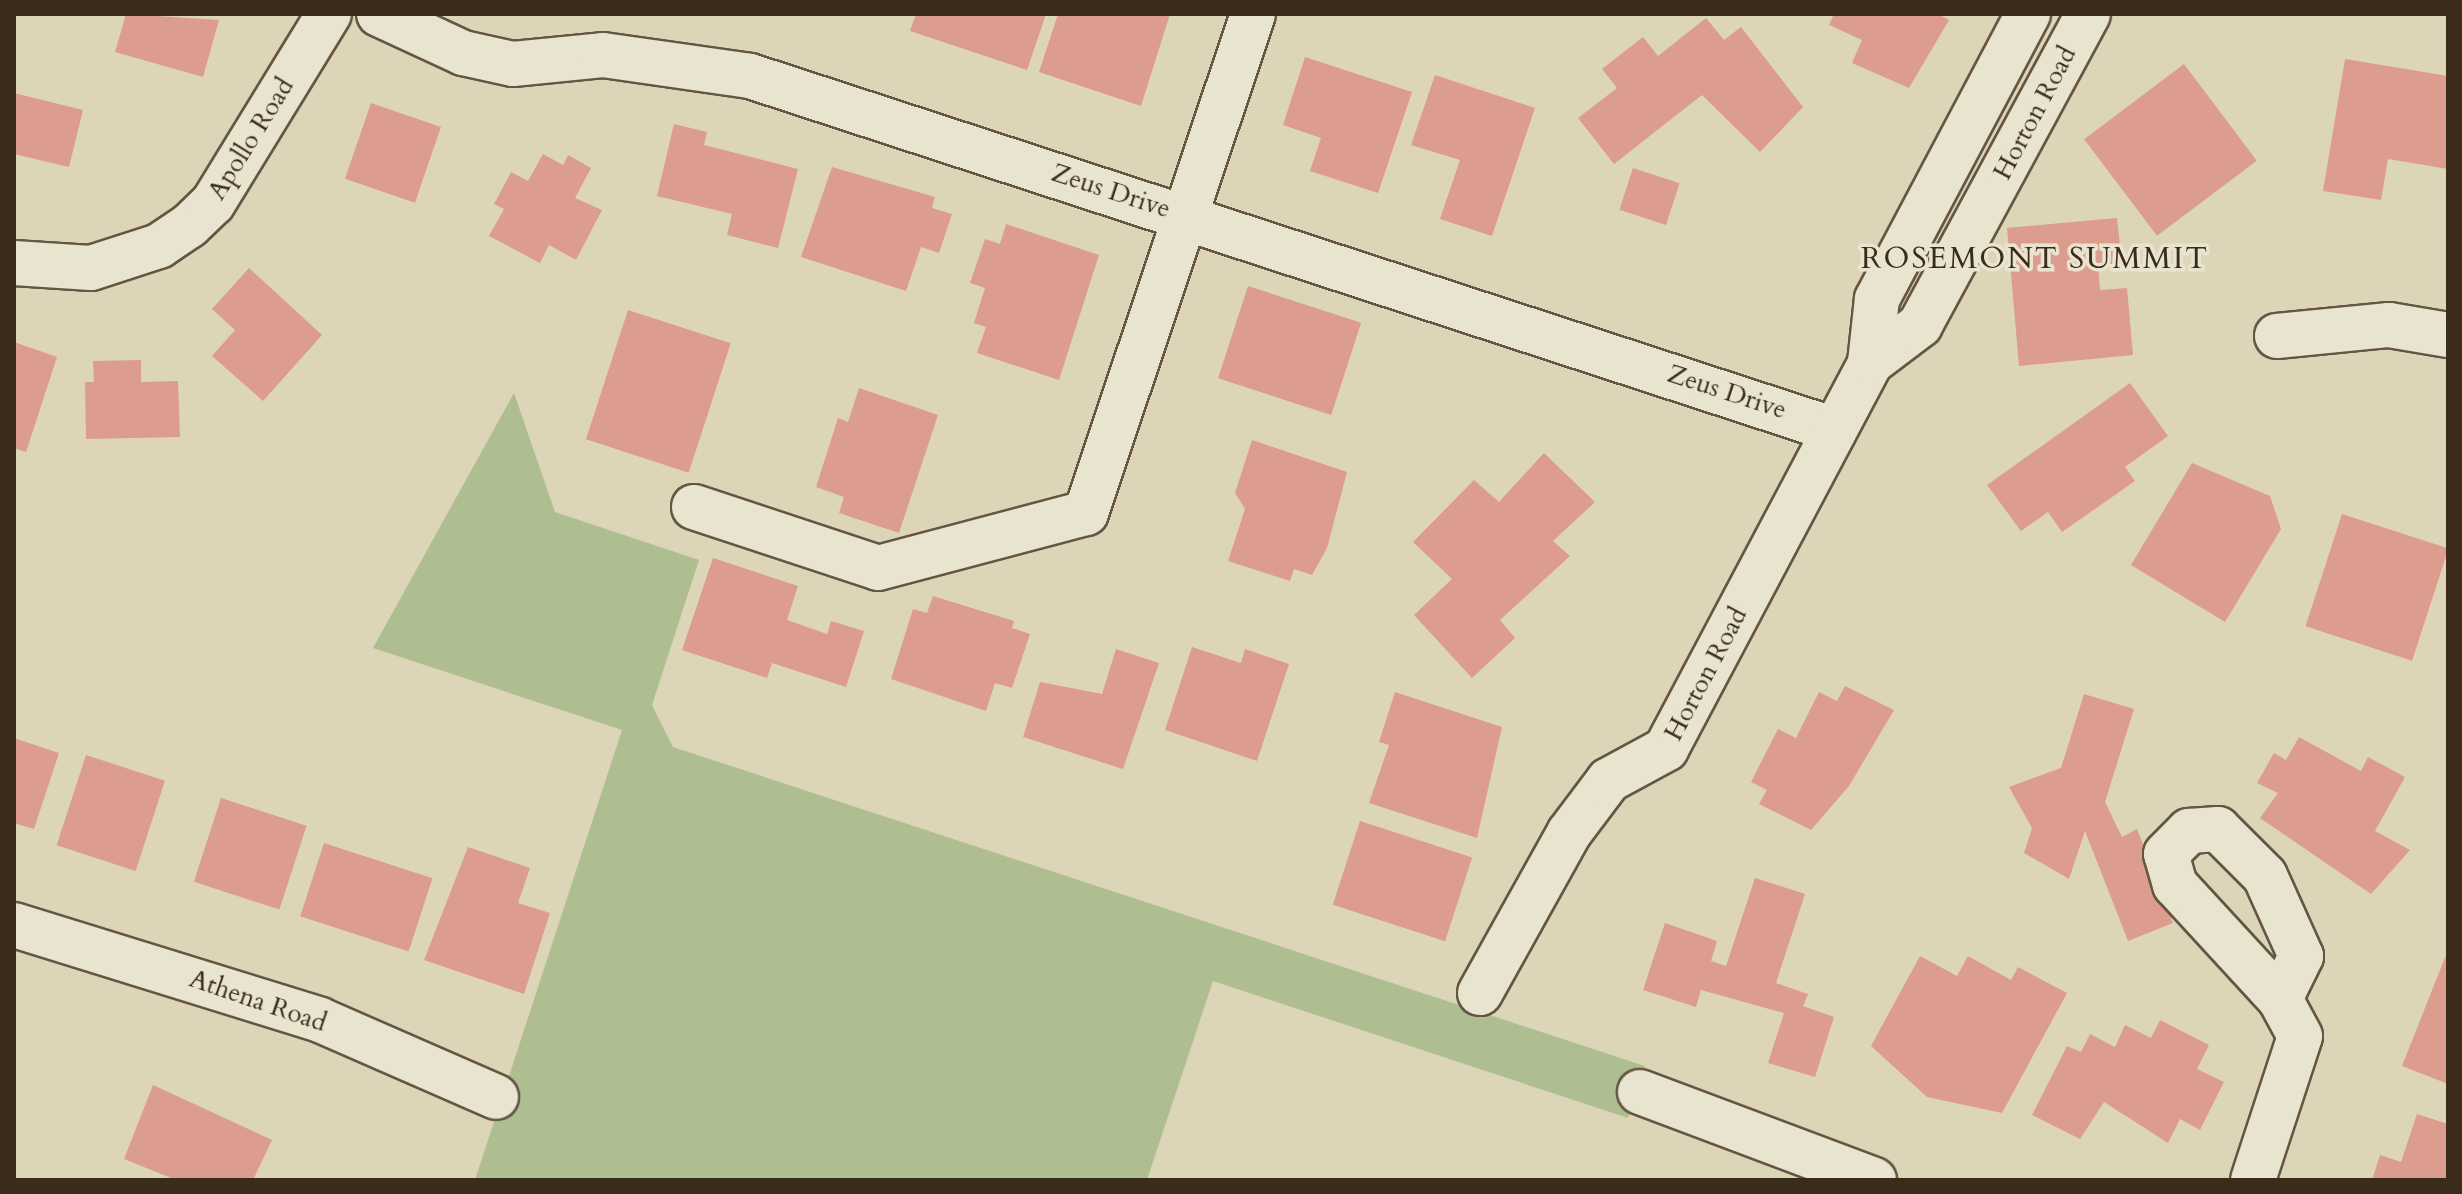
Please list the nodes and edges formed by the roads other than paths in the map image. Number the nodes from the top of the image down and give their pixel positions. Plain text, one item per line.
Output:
1 (329, 14) edge
2 (379, 14) edge
3 (1253, 14) edge
4 (2028, 14) edge
5 (2088, 14) edge
6 (1187, 215) junction
7 (14, 263) edge
8 (2448, 335) edge
9 (2277, 336) dead end
10 (1870, 363) junction
11 (1835, 430) junction
12 (694, 507) dead end
13 (14, 925) edge
14 (1480, 993) dead end
15 (2280, 999) dead end
16 (1640, 1092) dead end
17 (496, 1097) dead end
18 (1874, 1180) edge
19 (2253, 1180) edge

1 - 7 street, Apollo Road
2 - 6 street, Zeus Drive
3 - 6 street
4 - 10 street, Horton Road
5 - 10 street, Horton Road
6 - 11 street, Zeus Drive
6 - 12 street
8 - 9 street
10 - 11 street, Horton Road
11 - 14 street, Horton Road
13 - 17 street, Athena Road
15 - 19 street
16 - 18 street

